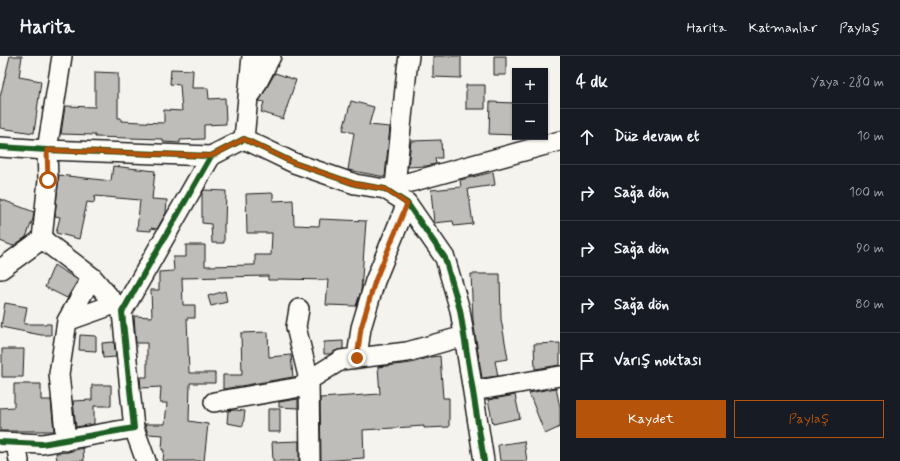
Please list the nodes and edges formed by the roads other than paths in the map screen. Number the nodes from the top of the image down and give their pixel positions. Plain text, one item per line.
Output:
1 (62, 56) edge
2 (252, 56) edge
3 (271, 56) edge
4 (409, 56) edge
5 (247, 103) junction
6 (244, 139) junction
7 (560, 140) edge
8 (0, 146) edge
9 (47, 150) junction
10 (211, 156) junction
11 (390, 187) junction
12 (407, 204) junction
13 (42, 239) junction
14 (0, 272) edge
15 (92, 276) junction
16 (118, 308) junction
17 (299, 309) dead end
18 (67, 321) junction
19 (464, 336) junction
20 (357, 358) junction
21 (560, 376) edge
22 (309, 380) junction
23 (473, 391) junction
24 (214, 402) dead end
25 (134, 428) junction
26 (66, 441) junction
27 (8, 442) edge
28 (19, 461) edge
29 (146, 461) edge
30 (310, 461) edge
31 (484, 461) edge

1 - 9 street
2 - 5 street
3 - 5 street
4 - 11 street
5 - 6 street
6 - 10 street
6 - 11 street
7 - 11 street
8 - 9 street
9 - 10 street
9 - 13 street
10 - 16 street
11 - 12 street
12 - 19 street
12 - 20 street
13 - 14 street
13 - 15 street
15 - 16 street
15 - 18 street
16 - 18 street
16 - 25 street
17 - 22 street
18 - 26 street
19 - 20 street
19 - 23 street
20 - 22 street
21 - 23 street
22 - 24 street
22 - 30 street
23 - 31 street
25 - 26 street
25 - 29 street
26 - 27 street
27 - 28 street

